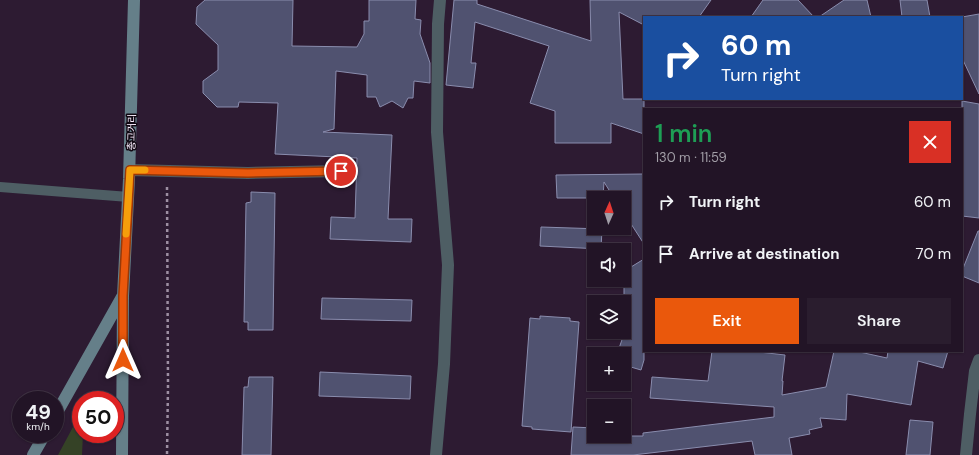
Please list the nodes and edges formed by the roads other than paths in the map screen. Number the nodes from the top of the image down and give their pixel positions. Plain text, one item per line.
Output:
1 (134, 0) edge
2 (440, 0) edge
3 (130, 170) junction
4 (341, 171) dead end
5 (0, 187) edge
6 (128, 197) junction
7 (123, 296) junction
8 (979, 360) edge
9 (64, 400) edge
10 (40, 443) edge
11 (33, 455) edge
12 (122, 455) edge
13 (436, 455) edge
14 (966, 455) edge

1 - 3 main road, 총고거리
2 - 13 street
3 - 4 street
3 - 6 main road, 총고거리
5 - 6 lane
6 - 7 main road, 총고거리
7 - 9 main road
7 - 12 main road, 총고거리
8 - 14 street
10 - 11 main road

